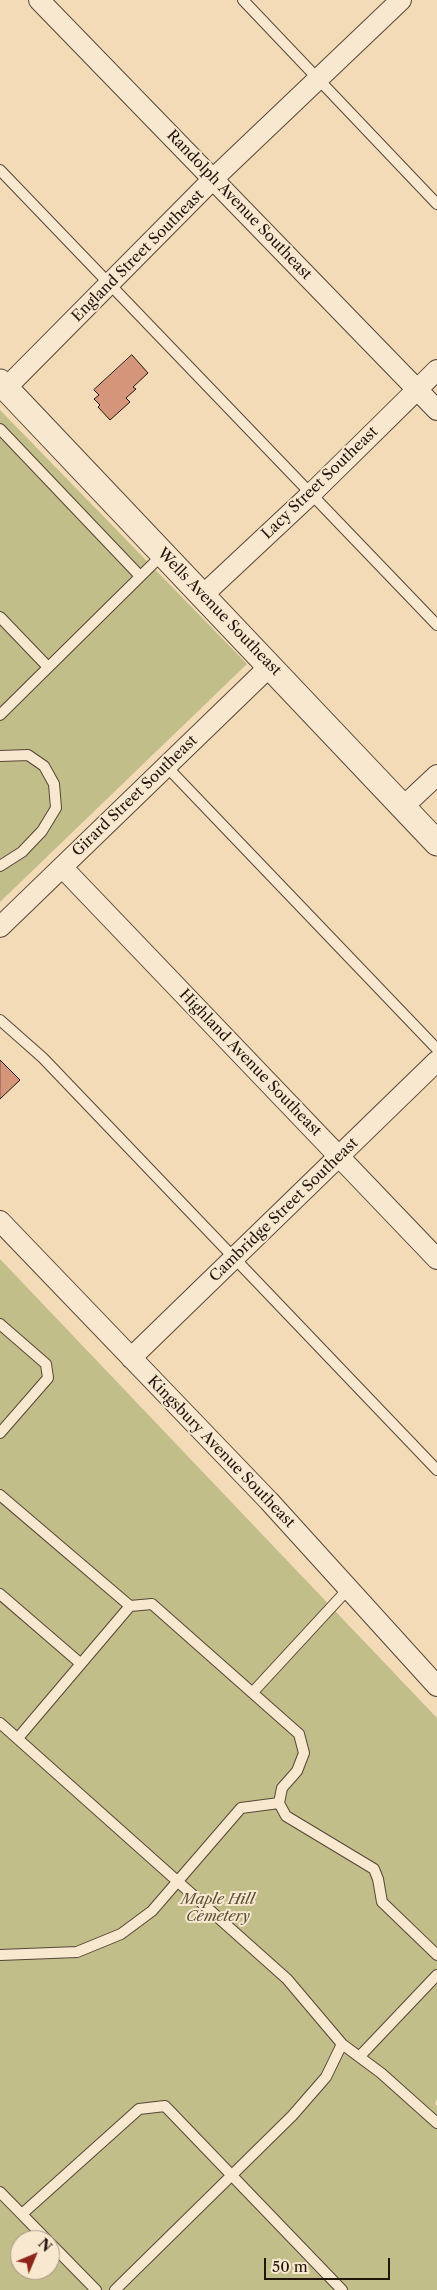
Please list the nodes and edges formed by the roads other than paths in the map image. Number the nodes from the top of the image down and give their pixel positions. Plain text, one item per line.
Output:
1 (39, 0) edge
2 (243, 0) edge
3 (401, 0) edge
4 (319, 80) junction
5 (0, 170) edge
6 (212, 180) junction
7 (437, 204) edge
8 (109, 284) junction
9 (437, 370) edge
10 (3, 385) edge
11 (417, 390) junction
12 (437, 410) edge
13 (0, 430) edge
14 (311, 494) junction
15 (163, 554) junction
16 (140, 576) junction
17 (203, 595) junction
18 (0, 617) edge
19 (437, 625) edge
20 (270, 666) junction
21 (48, 667) junction
22 (0, 714) edge
23 (0, 756) edge
24 (166, 766) junction
25 (437, 775) edge
26 (404, 806) junction
27 (437, 843) edge
28 (0, 866) edge
29 (62, 867) junction
30 (0, 927) edge
31 (0, 1020) edge
32 (437, 1049) edge
33 (437, 1061) edge
34 (339, 1156) junction
35 (0, 1221) edge
36 (234, 1258) junction
37 (437, 1259) edge
38 (0, 1324) edge
39 (131, 1358) junction
40 (0, 1433) edge
41 (437, 1470) edge
42 (0, 1495) edge
43 (349, 1588) junction
44 (0, 1594) edge
45 (130, 1606) junction
46 (80, 1664) junction
47 (437, 1686) edge
48 (253, 1692) junction
49 (0, 1722) edge
50 (18, 1738) junction
51 (279, 1803) junction
52 (178, 1882) junction
53 (0, 1955) edge
54 (437, 1955) edge
55 (437, 1975) edge
56 (342, 2044) junction
57 (360, 2056) junction
58 (437, 2123) edge
59 (232, 2176) junction
60 (0, 2192) edge
61 (22, 2214) junction
62 (37, 2230) edge
63 (60, 2253) edge
64 (96, 2290) edge
65 (114, 2290) edge
66 (342, 2290) edge

1 - 6 street, Randolph Avenue Southeast
2 - 4 lane
3 - 4 street, England Street Southeast
4 - 6 street, England Street Southeast
4 - 7 lane
5 - 8 lane
6 - 8 street, England Street Southeast
6 - 11 street, Randolph Avenue Southeast
8 - 10 street, England Street Southeast
8 - 14 lane
9 - 11 street, Lacy Street Southeast
10 - 15 street, Wells Avenue Southeast
11 - 12 street, Randolph Avenue Southeast
11 - 14 street, Lacy Street Southeast
13 - 16 lane
14 - 17 street, Lacy Street Southeast
14 - 19 lane
15 - 16 lane
15 - 17 street, Wells Avenue Southeast
16 - 21 lane
17 - 20 street, Wells Avenue Southeast
18 - 21 lane
20 - 24 street, Girard Street Southeast
20 - 26 street, Wells Avenue Southeast
21 - 22 lane
23 - 28 lane
24 - 29 street, Girard Street Southeast
24 - 32 lane
25 - 26 street
26 - 27 street, Wells Avenue Southeast
29 - 30 street, Girard Street Southeast
29 - 34 street, Highland Avenue Southeast
31 - 36 lane
33 - 34 street, Cambridge Street Southeast
34 - 36 street, Cambridge Street Southeast
34 - 37 street, Highland Avenue Southeast
35 - 39 street, Kingsbury Avenue Southeast
36 - 39 street, Cambridge Street Southeast
36 - 41 lane
38 - 40 lane
39 - 43 street, Kingsbury Avenue Southeast
42 - 45 lane
43 - 47 street, Kingsbury Avenue Southeast
43 - 48 lane
44 - 46 lane
45 - 46 lane
45 - 48 lane
46 - 50 lane
48 - 51 lane
49 - 50 lane
50 - 52 lane
51 - 52 lane
51 - 54 lane
52 - 53 lane
52 - 56 lane
55 - 57 lane
56 - 57 lane
56 - 59 lane
57 - 58 lane
59 - 61 lane
59 - 65 lane
59 - 66 lane
60 - 61 lane
61 - 62 lane
63 - 64 lane

